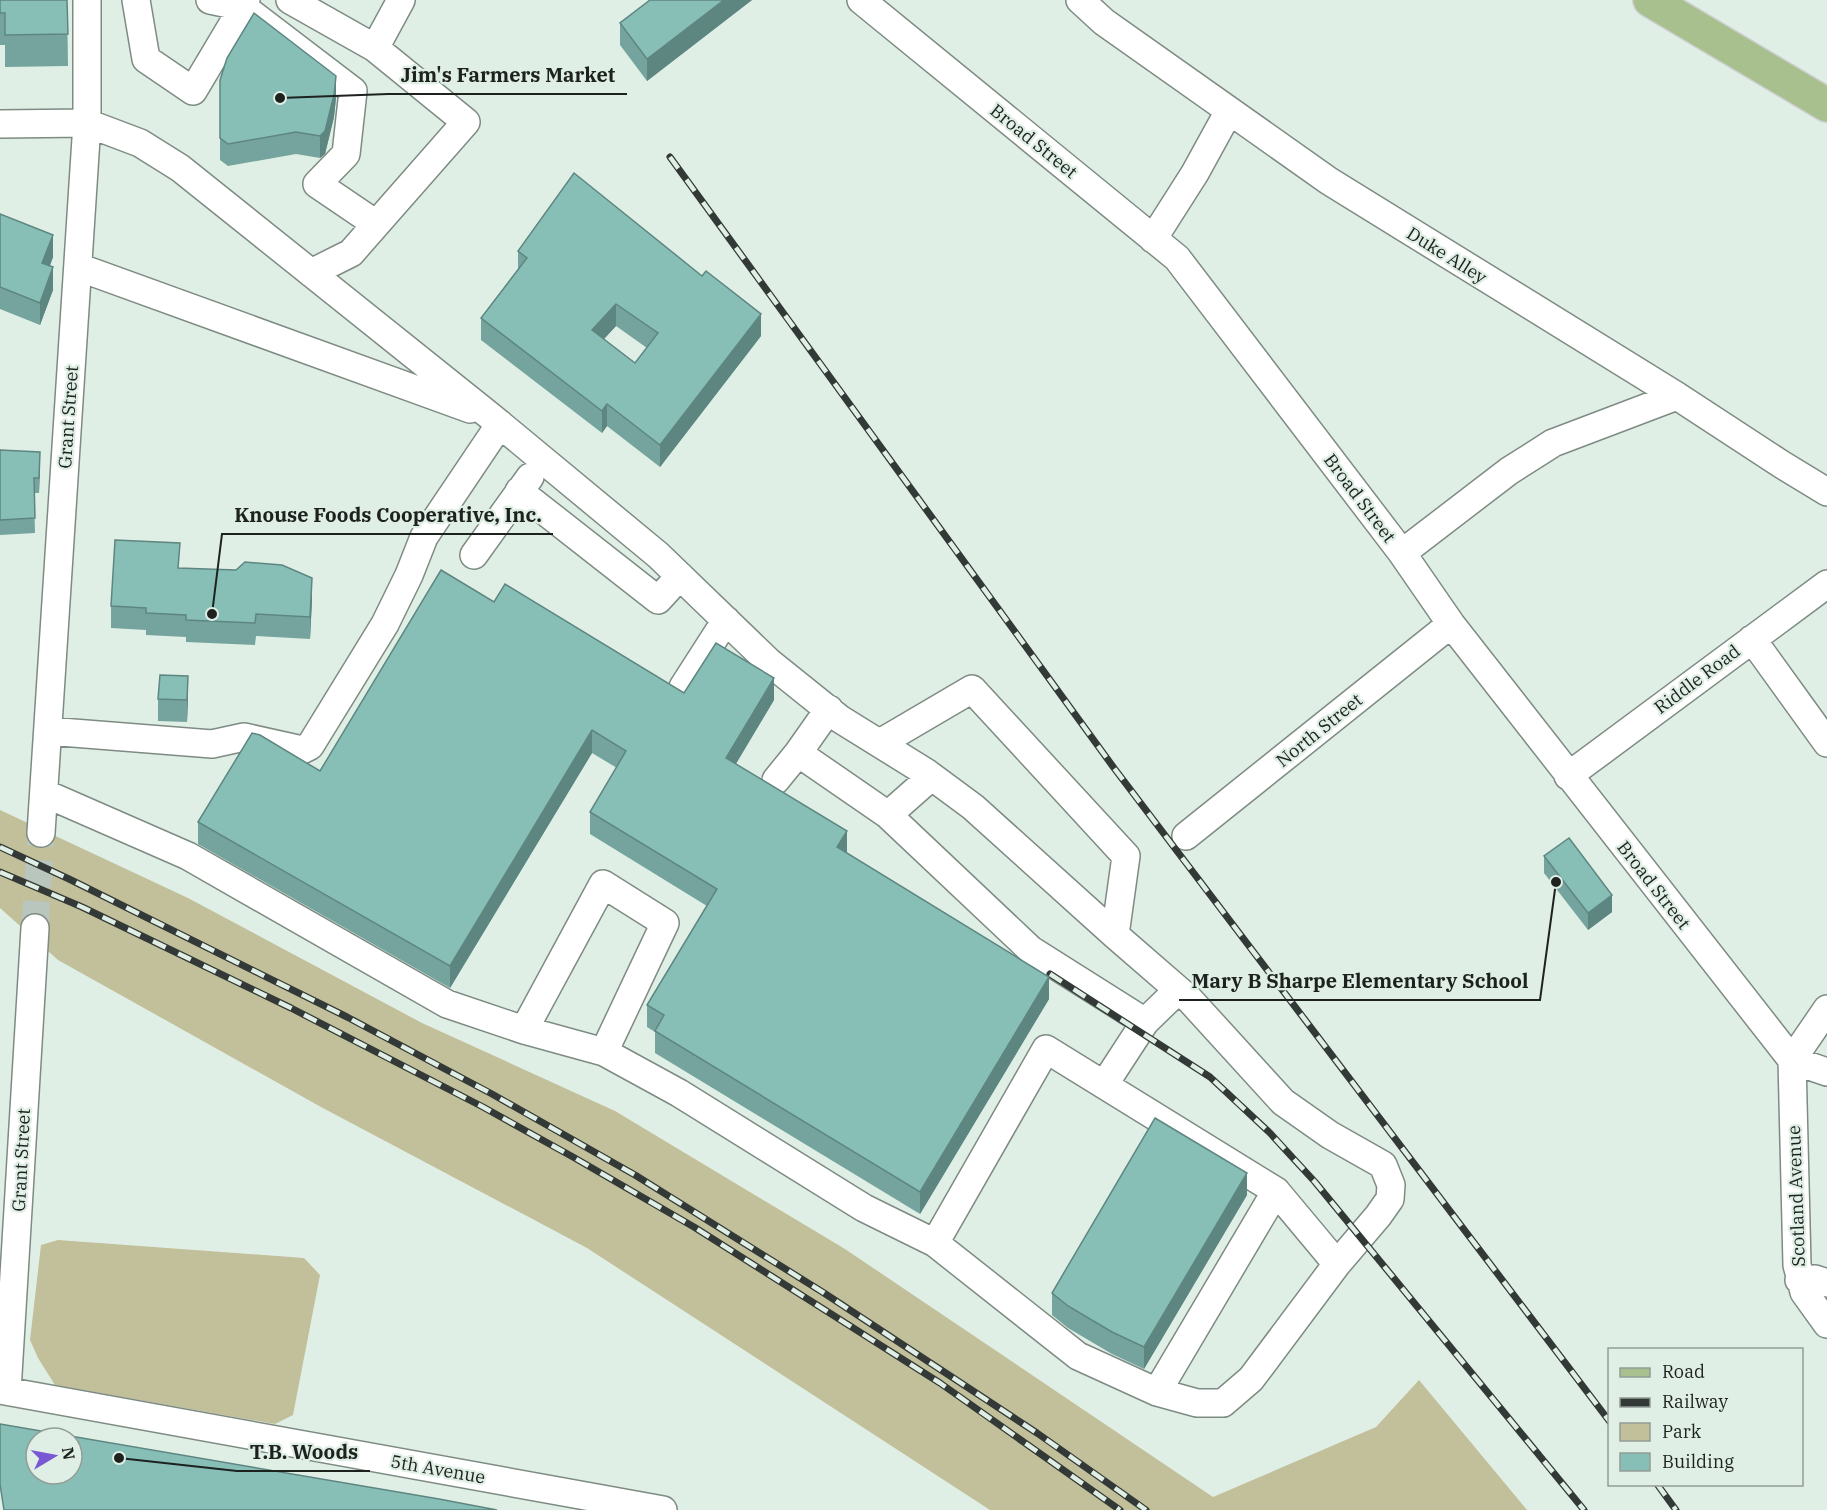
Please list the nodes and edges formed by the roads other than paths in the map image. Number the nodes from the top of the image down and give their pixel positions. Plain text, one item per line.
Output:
1 (87, 0) edge
2 (136, 0) edge
3 (210, 0) edge
4 (290, 0) edge
5 (401, 0) edge
6 (861, 0) edge
7 (1080, 0) edge
8 (244, 3) edge
9 (1660, 3) edge
10 (375, 48) junction
11 (1827, 105) edge
12 (1230, 111) junction
13 (87, 123) junction
14 (0, 124) edge
15 (376, 224) junction
16 (1153, 239) junction
17 (78, 267) junction
18 (311, 273) junction
19 (1677, 396) junction
20 (495, 420) junction
21 (543, 459) junction
22 (519, 491) junction
23 (1827, 492) edge
24 (1402, 554) junction
25 (474, 555) dead end
26 (680, 576) junction
27 (1827, 584) edge
28 (726, 620) junction
29 (1451, 624) junction
30 (1752, 639) junction
31 (683, 687) dead end
32 (829, 709) junction
33 (48, 731) junction
34 (1827, 743) edge
35 (880, 744) junction
36 (798, 753) junction
37 (1568, 776) junction
38 (931, 777) junction
39 (776, 780) dead end
40 (44, 794) junction
41 (888, 815) junction
42 (41, 833) tunnel mouth
43 (1186, 836) dead end
44 (35, 928) tunnel mouth
45 (1115, 935) junction
46 (1178, 990) junction
47 (1827, 1009) edge
48 (1145, 1022) junction
49 (524, 1030) junction
50 (604, 1052) junction
51 (1792, 1060) junction
52 (1827, 1072) edge
53 (1104, 1085) junction
54 (1276, 1191) junction
55 (935, 1243) junction
56 (1336, 1264) junction
57 (1799, 1280) junction
58 (1827, 1283) edge
59 (1827, 1324) edge
60 (3, 1390) edge
61 (1157, 1392) junction
62 (663, 1510) edge

1 - 13 street, Grant Street
2 - 8 street
3 - 8 street
4 - 10 street
5 - 10 street
6 - 16 street, Broad Street
7 - 12 street, Duke Alley
8 - 15 street
9 - 11 main road
10 - 15 street
12 - 16 street
12 - 19 street, Duke Alley
13 - 14 street
13 - 17 street, Grant Street
13 - 18 street
15 - 18 street
16 - 24 street, Broad Street
17 - 20 street
17 - 33 street, Grant Street
18 - 20 street
19 - 23 street, Duke Alley
19 - 24 street
20 - 21 street
20 - 33 street
21 - 22 street
21 - 26 street
22 - 25 street
22 - 26 street
24 - 29 street, Broad Street
26 - 28 street
27 - 30 street, Riddle Road
28 - 31 street
28 - 32 street
29 - 37 street, Broad Street
29 - 43 street, North Street
30 - 34 street
30 - 37 street, Riddle Road
32 - 35 street
32 - 36 street
33 - 40 street, Grant Street
35 - 38 street
35 - 45 street
36 - 39 street
36 - 41 street
37 - 51 street, Broad Street
38 - 41 street
38 - 45 street
40 - 42 street, Grant Street
40 - 49 street
41 - 48 street
44 - 60 street, Grant Street
45 - 46 street
46 - 48 street
46 - 56 street
47 - 51 street
48 - 53 street
49 - 50 street
49 - 50 street
50 - 55 street
51 - 52 street
51 - 57 street, Scotland Avenue
53 - 54 street
53 - 55 street
54 - 56 street
54 - 61 street
55 - 61 street
56 - 61 street
57 - 58 street
57 - 59 street, Scotland Avenue
60 - 62 street, 5th Avenue

